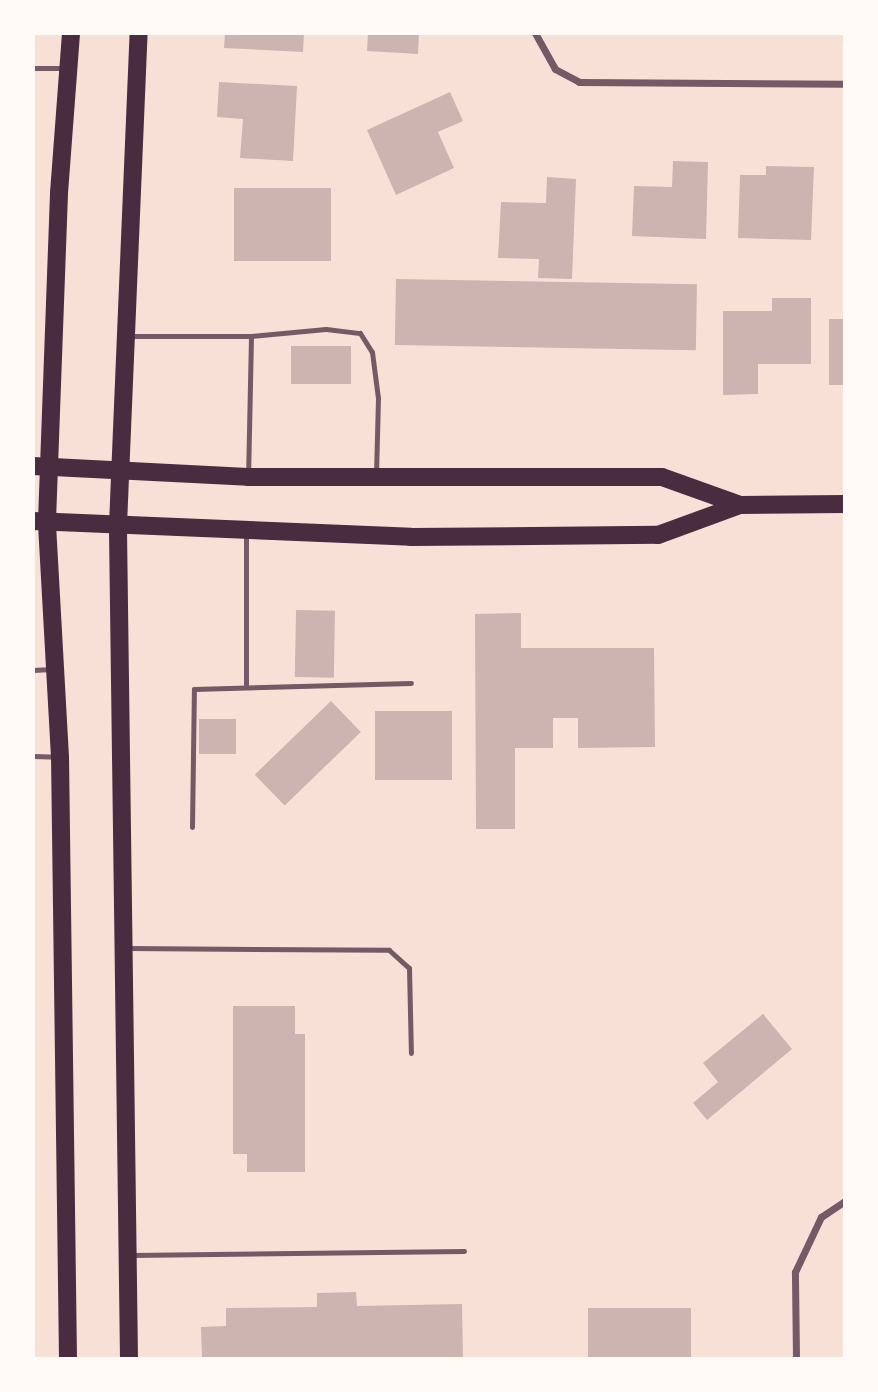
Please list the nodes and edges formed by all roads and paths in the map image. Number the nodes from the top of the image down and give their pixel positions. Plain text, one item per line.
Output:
1 (71, 33) edge
2 (139, 33) edge
3 (535, 33) edge
4 (33, 68) edge
5 (68, 68) junction
6 (845, 84) edge
7 (126, 336) junction
8 (251, 336) junction
9 (42, 467) edge
10 (119, 472) junction
11 (248, 477) junction
12 (375, 479) junction
13 (845, 504) edge
14 (740, 505) junction
15 (40, 521) edge
16 (118, 525) junction
17 (246, 530) junction
18 (55, 669) junction
19 (33, 670) edge
20 (411, 683) dead end
21 (246, 687) junction
22 (33, 756) edge
23 (60, 757) junction
24 (192, 827) dead end
25 (123, 948) junction
26 (411, 1053) dead end
27 (845, 1200) edge
28 (464, 1251) dead end
29 (128, 1255) junction
30 (68, 1359) edge
31 (129, 1359) edge
32 (796, 1359) edge

1 - 5 main road
2 - 7 main road
3 - 6 street
4 - 5 lane
5 - 9 main road
7 - 8 lane
7 - 10 main road
8 - 11 lane
8 - 12 lane
9 - 10 main road
9 - 15 main road
10 - 11 main road
10 - 16 main road
11 - 12 main road
12 - 14 main road
13 - 14 main road
14 - 17 main road
15 - 16 main road
15 - 18 main road
16 - 17 main road
16 - 25 main road
17 - 21 lane
18 - 19 lane
18 - 23 main road
20 - 21 lane
21 - 24 lane
22 - 23 lane
23 - 30 main road
25 - 26 lane
25 - 29 main road
27 - 32 street
28 - 29 lane
29 - 31 main road

